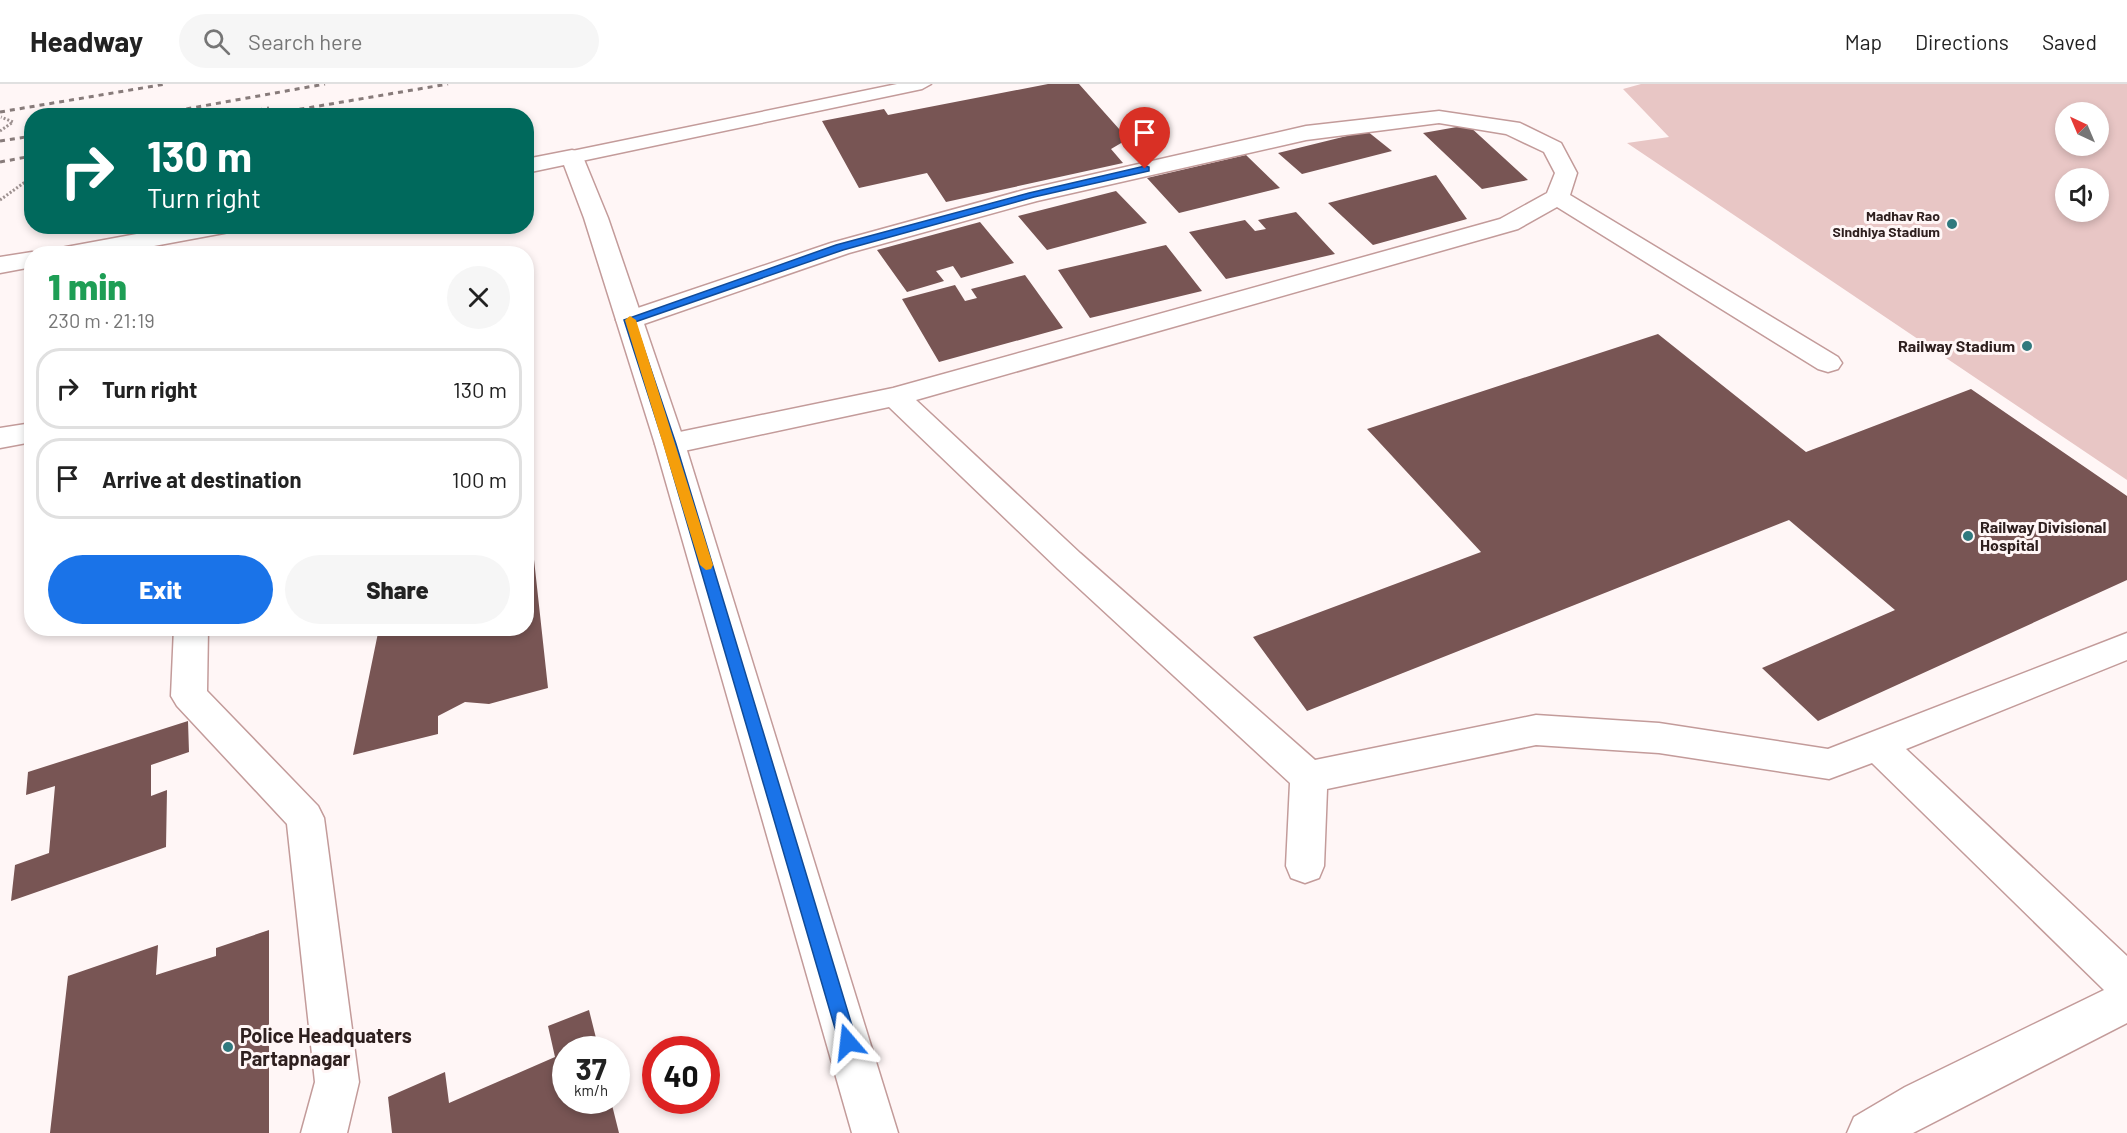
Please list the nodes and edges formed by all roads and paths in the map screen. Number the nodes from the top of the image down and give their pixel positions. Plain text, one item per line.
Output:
1 (921, 84) edge
2 (1, 117) edge
3 (0, 131) edge
4 (572, 157) junction
5 (534, 164) edge
6 (24, 183) edge
7 (1557, 197) junction
8 (0, 200) edge
9 (179, 234) edge
10 (111, 246) edge
11 (24, 260) edge
12 (0, 265) edge
13 (629, 320) junction
14 (1828, 363) dead end
15 (895, 398) junction
16 (24, 434) edge
17 (0, 438) edge
18 (670, 444) junction
19 (191, 636) edge
20 (2127, 646) edge
21 (1878, 746) junction
22 (1309, 777) junction
23 (1305, 866) dead end
24 (2127, 984) edge
25 (2127, 1001) edge
26 (324, 1133) edge
27 (875, 1133) edge
28 (1870, 1133) edge

1 - 4 lane
2 - 3 path
4 - 5 street
4 - 13 street
6 - 8 path
7 - 13 street
7 - 14 street
7 - 15 street
9 - 10 street
11 - 12 street
13 - 18 street
15 - 18 street
15 - 22 street
16 - 17 street
18 - 27 street
19 - 26 street
20 - 21 street
21 - 22 street
21 - 24 street
22 - 23 street
25 - 28 street

